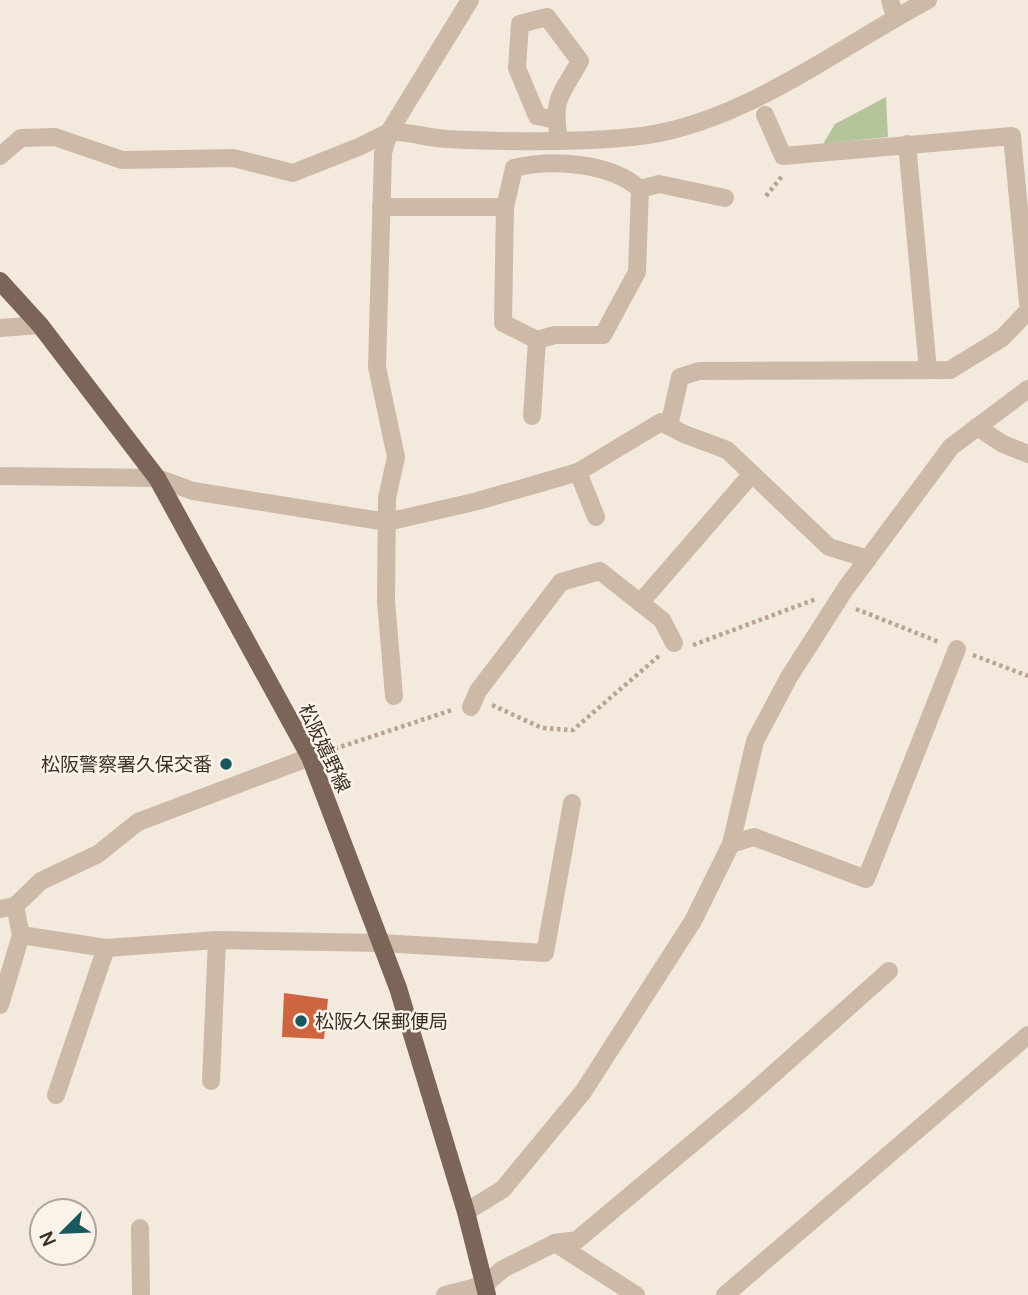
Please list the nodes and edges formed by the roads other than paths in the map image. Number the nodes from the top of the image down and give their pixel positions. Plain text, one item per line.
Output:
1 (470, 0) edge
2 (928, 0) edge
3 (893, 9) edge
4 (765, 115) dead end
5 (556, 120) junction
6 (389, 132) junction
7 (559, 139) junction
8 (906, 144) junction
9 (0, 156) edge
10 (640, 188) junction
11 (725, 198) dead end
12 (382, 207) junction
13 (505, 207) junction
14 (0, 281) edge
15 (1028, 303) edge
16 (1028, 311) edge
17 (40, 325) junction
18 (0, 328) edge
19 (537, 340) junction
20 (928, 370) junction
21 (1028, 389) edge
22 (532, 416) dead end
23 (669, 426) junction
24 (977, 427) junction
25 (1028, 454) edge
26 (578, 472) junction
27 (751, 475) junction
28 (0, 476) edge
29 (158, 478) junction
30 (596, 517) dead end
31 (387, 522) junction
32 (869, 559) junction
33 (640, 603) junction
34 (674, 643) road end
35 (957, 649) road end
36 (394, 696) dead end
37 (471, 707) road end
38 (310, 757) junction
39 (572, 803) dead end
40 (731, 844) junction
41 (7, 907) edge
42 (21, 935) junction
43 (217, 940) junction
44 (382, 943) junction
45 (106, 948) junction
46 (889, 971) dead end
47 (0, 1006) edge
48 (1028, 1035) edge
49 (211, 1080) dead end
50 (56, 1095) dead end
51 (466, 1212) junction
52 (140, 1228) dead end
53 (555, 1243) junction
54 (486, 1290) edge
55 (141, 1295) edge
56 (444, 1295) edge
57 (636, 1295) edge
58 (725, 1295) edge

1 - 6 street
2 - 3 street
3 - 7 street
4 - 8 street
5 - 5 street
5 - 7 street
6 - 7 street
6 - 9 street
6 - 12 street
8 - 15 street
8 - 20 street
10 - 11 street
10 - 13 street
10 - 19 street
12 - 13 street
12 - 31 street
13 - 19 street
14 - 17 main road, 松阪嬉野線
16 - 20 street
17 - 18 street
17 - 29 main road, 松阪嬉野線
19 - 22 street
20 - 23 street
21 - 24 street
23 - 26 street
23 - 27 street
24 - 25 street
24 - 32 street
26 - 30 street
26 - 31 street
27 - 32 street
27 - 33 street
28 - 29 street
29 - 31 street
29 - 38 main road, 松阪嬉野線
31 - 36 street
32 - 40 street
33 - 34 street
33 - 37 street
35 - 40 street
38 - 41 street
38 - 44 main road, 松阪嬉野線
39 - 44 street
40 - 51 street
41 - 42 street
42 - 45 street
42 - 47 street
43 - 44 street
43 - 45 street
43 - 49 street
44 - 51 main road, 松阪嬉野線
45 - 50 street
46 - 53 street
48 - 58 street
51 - 54 main road, 松阪嬉野線
52 - 55 street
53 - 54 street
53 - 57 street
54 - 56 street

